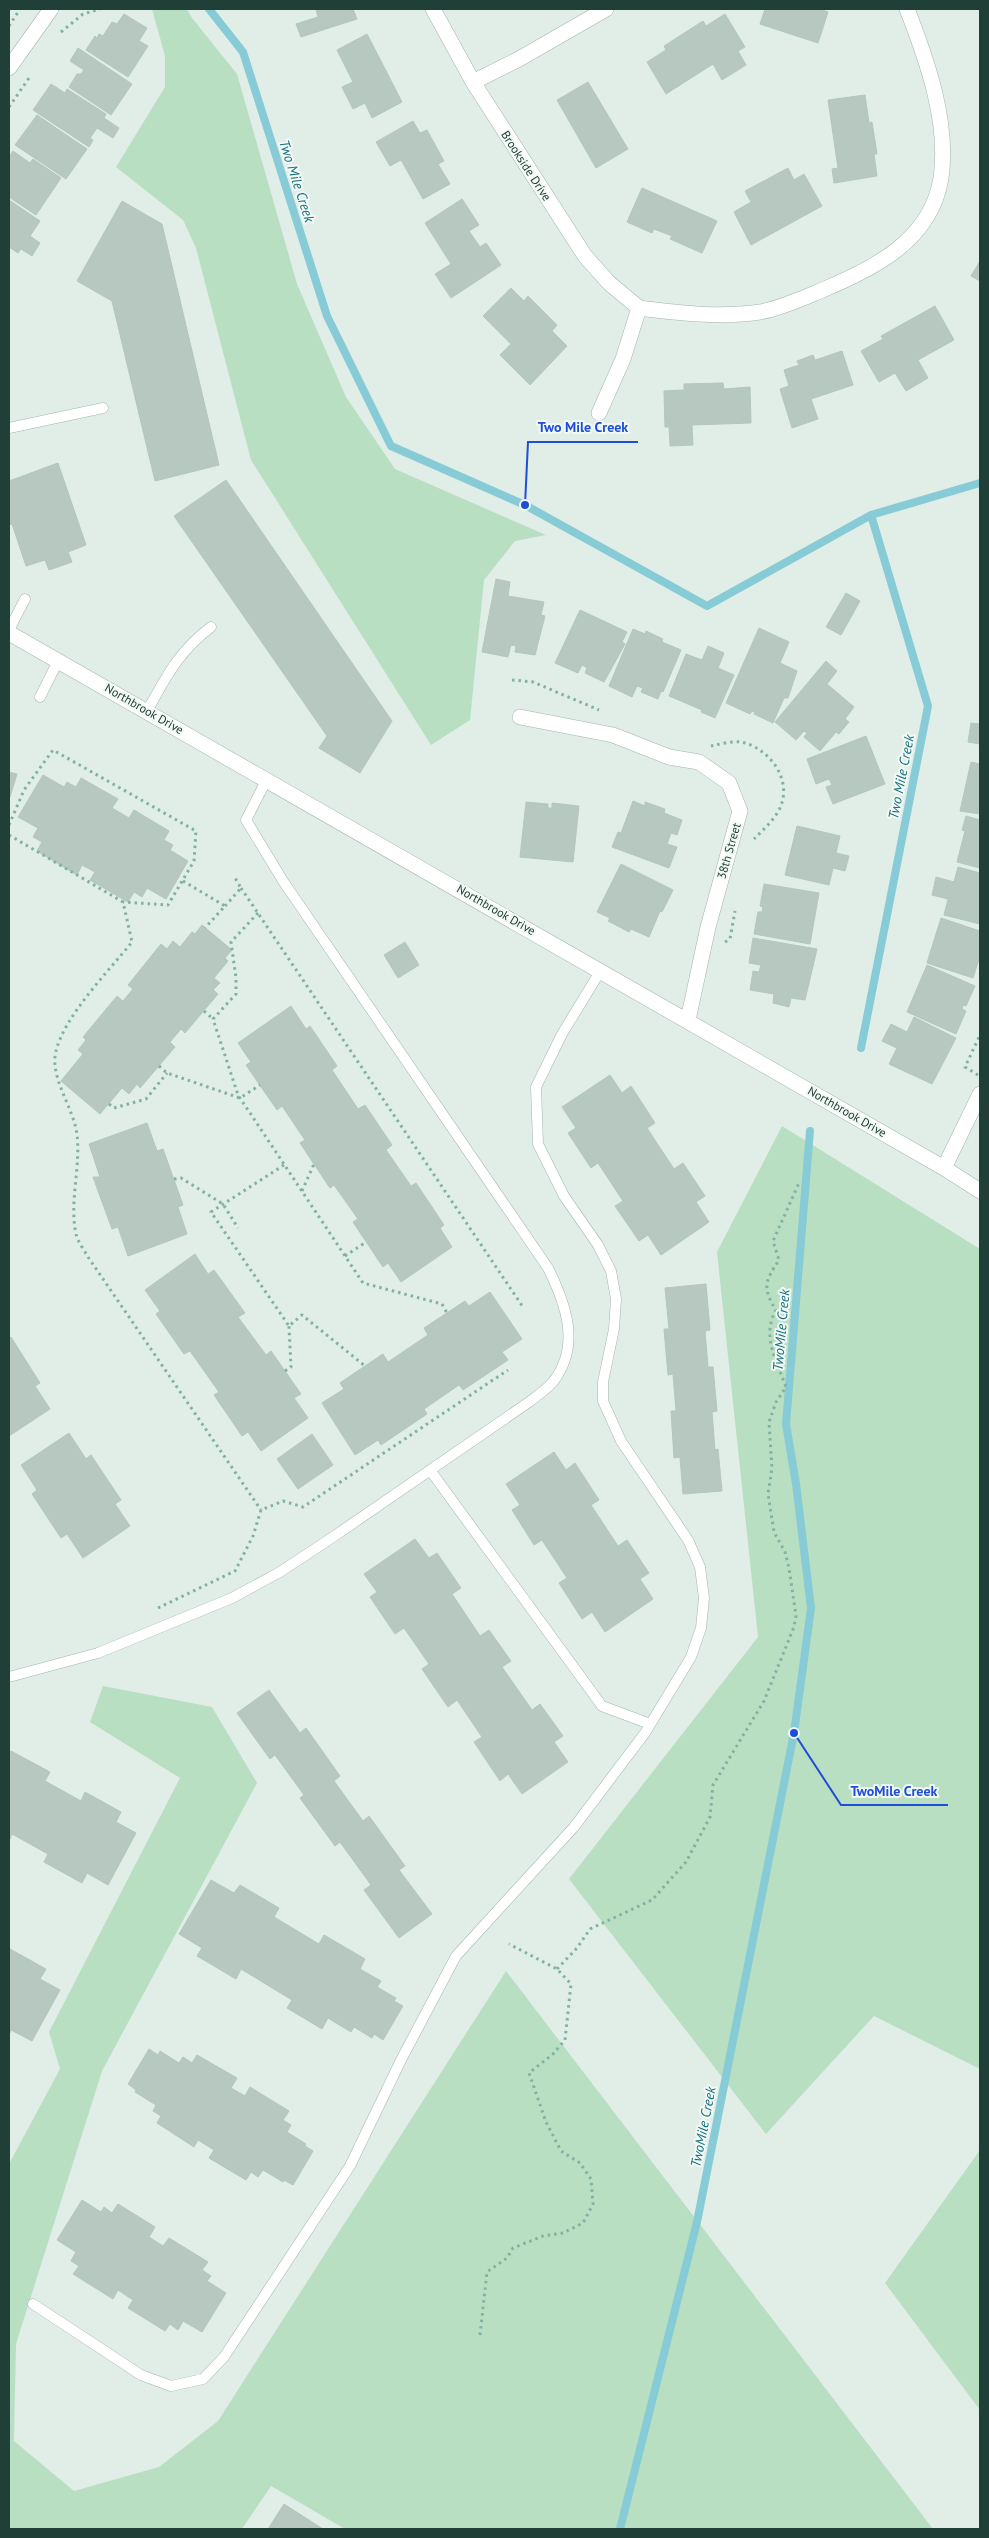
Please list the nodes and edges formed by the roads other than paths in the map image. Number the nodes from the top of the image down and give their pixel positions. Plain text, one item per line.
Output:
1 (52, 9) edge
2 (433, 9) edge
3 (606, 9) edge
4 (907, 9) edge
5 (9, 68) edge
6 (473, 82) junction
7 (639, 308) junction
8 (103, 408) dead end
9 (599, 413) dead end
10 (9, 428) edge
11 (25, 599) dead end
12 (211, 627) dead end
13 (9, 632) edge
14 (58, 661) junction
15 (40, 697) dead end
16 (147, 711) junction
17 (520, 717) dead end
18 (267, 779) junction
19 (602, 970) junction
20 (688, 1020) junction
21 (980, 1094) edge
22 (944, 1168) junction
23 (980, 1192) edge
24 (430, 1470) junction
25 (9, 1677) edge
26 (650, 1724) junction
27 (33, 2304) dead end

1 - 5 street
2 - 6 street, Brookside Drive
3 - 6 street
4 - 7 street
6 - 7 street, Brookside Drive
7 - 9 street
8 - 10 lane
11 - 13 lane
12 - 16 lane
13 - 14 street, Northbrook Drive
14 - 15 lane
14 - 16 street, Northbrook Drive
16 - 18 street, Northbrook Drive
17 - 20 street, 38th Street
18 - 19 street, Northbrook Drive
18 - 24 lane
19 - 20 street, Northbrook Drive
19 - 26 lane
20 - 22 street, Northbrook Drive
21 - 22 street
22 - 23 street, Northbrook Drive
24 - 25 lane
24 - 26 lane
26 - 27 lane

